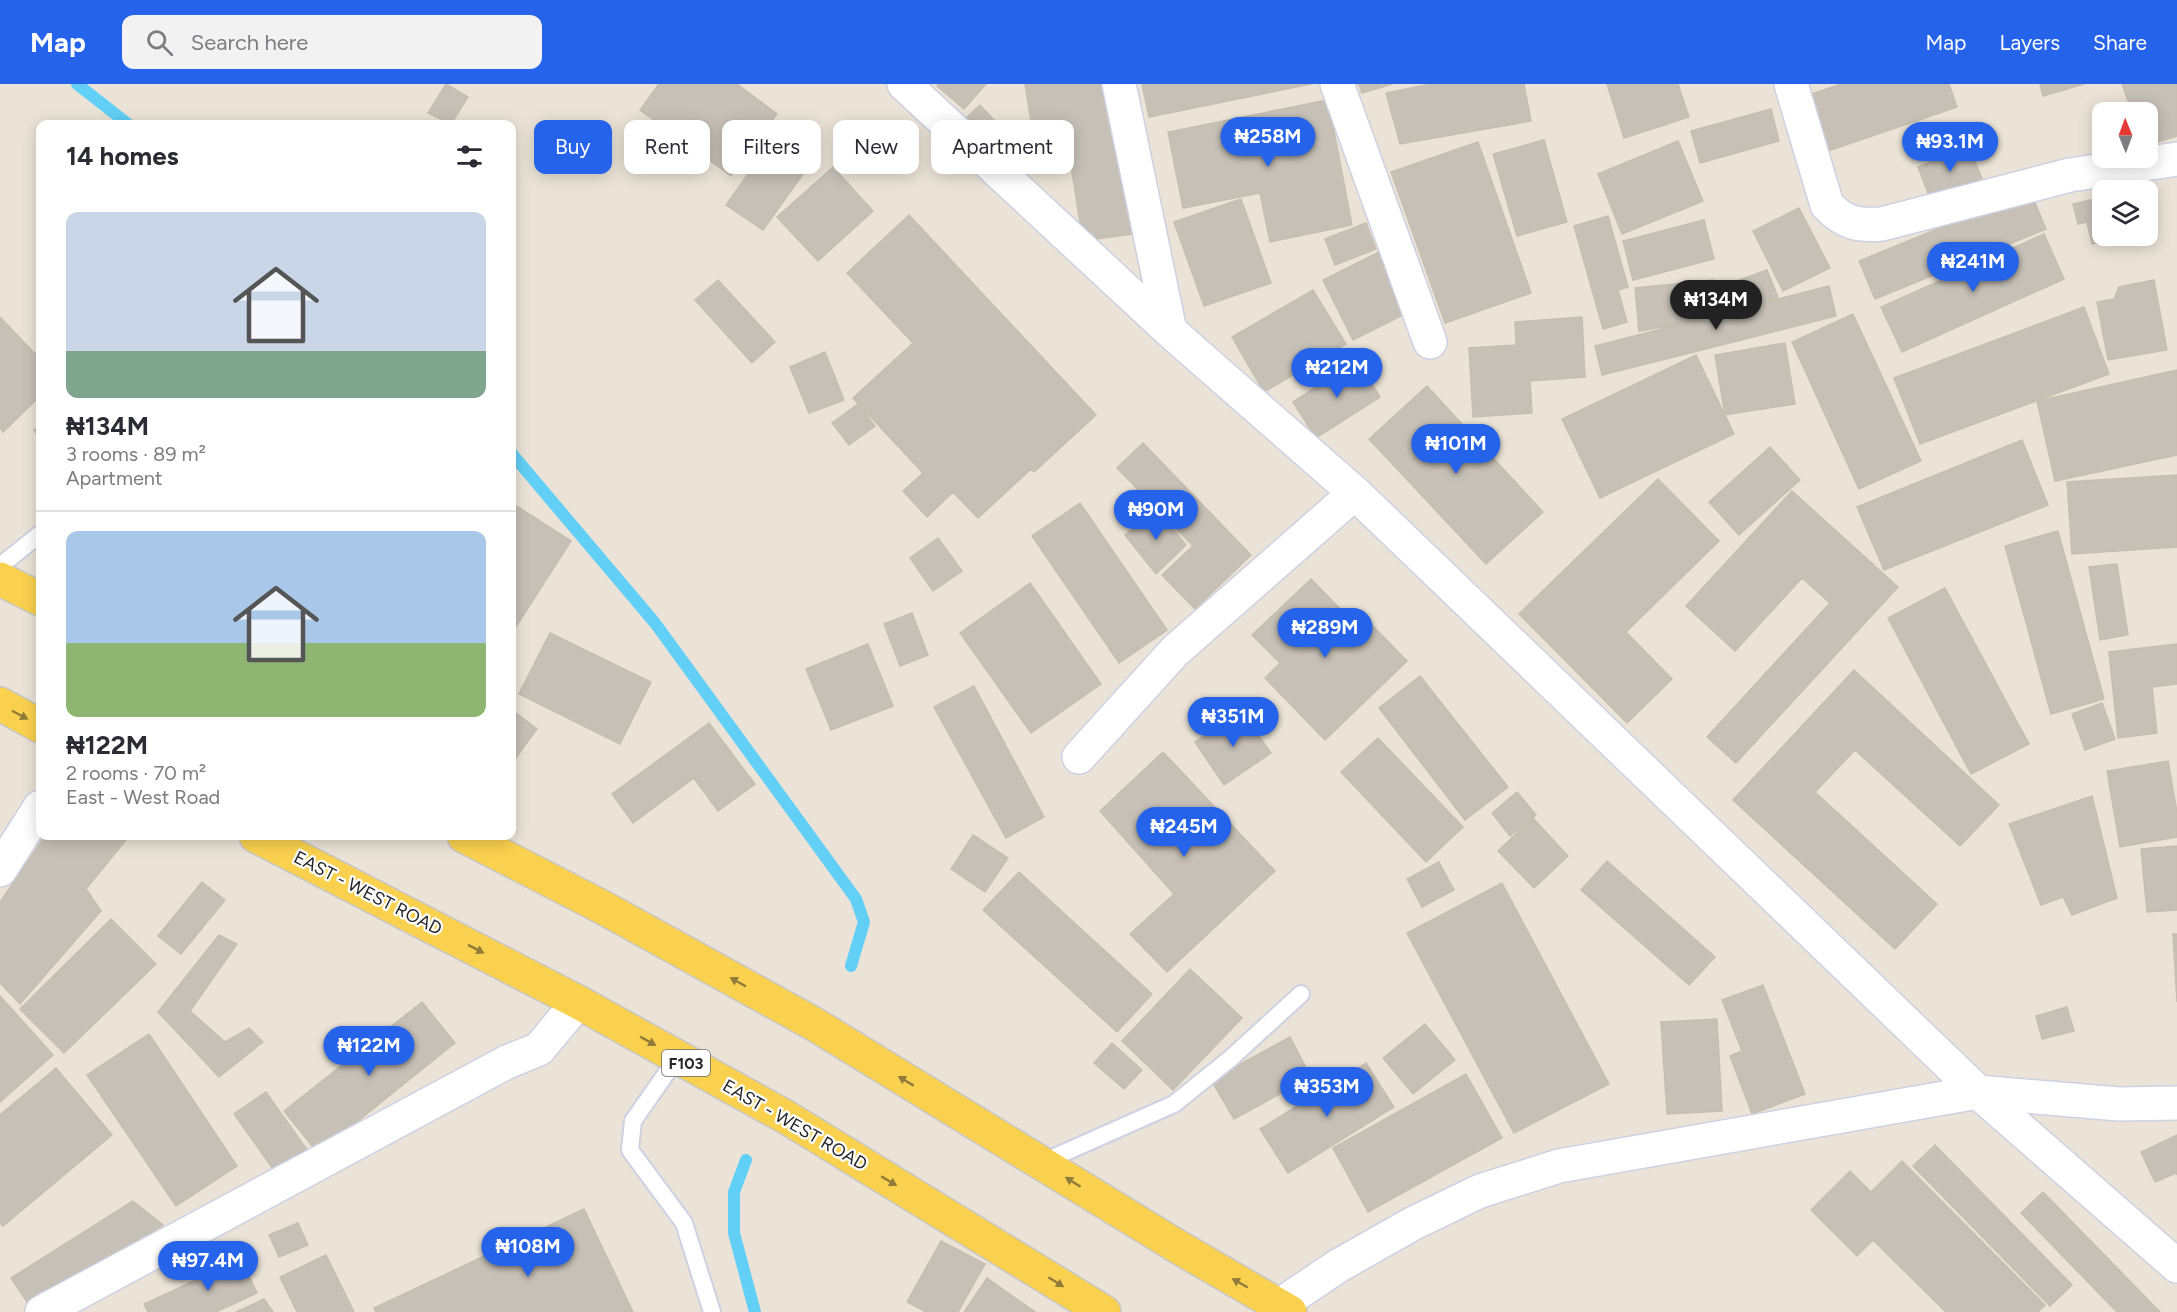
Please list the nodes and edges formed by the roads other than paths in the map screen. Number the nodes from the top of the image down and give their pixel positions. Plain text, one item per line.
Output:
1 (904, 84) edge
2 (1119, 84) edge
3 (1337, 84) edge
4 (1791, 84) edge
5 (2177, 159) edge
6 (1170, 331) junction
7 (1430, 342) dead end
8 (1355, 493) junction
9 (36, 537) edge
10 (0, 566) edge
11 (0, 579) edge
12 (36, 597) edge
13 (0, 705) edge
14 (36, 724) edge
15 (1079, 757) dead end
16 (36, 813) edge
17 (264, 840) edge
18 (472, 840) edge
19 (0, 870) edge
20 (1301, 994) dead end
21 (578, 1002) junction
22 (677, 1058) junction
23 (1978, 1092) junction
24 (2177, 1103) edge
25 (1041, 1163) junction
26 (2177, 1266) edge
27 (1285, 1309) edge
28 (42, 1312) edge
29 (712, 1312) edge
30 (1104, 1312) edge

1 - 6 street
2 - 6 street
3 - 7 street
4 - 5 street
6 - 8 street
8 - 15 street
8 - 23 street
9 - 10 lane
11 - 12 main road
13 -> 14 main road
16 - 19 street
17 -> 21 main road, EAST - WEST ROAD / F103
25 -> 18 main road
20 - 25 lane
21 -> 22 main road, EAST - WEST ROAD / F103
21 - 28 street
22 - 29 lane
22 -> 30 main road, EAST - WEST ROAD / F103
23 - 24 street
23 - 26 street
23 - 27 street
27 -> 25 main road

